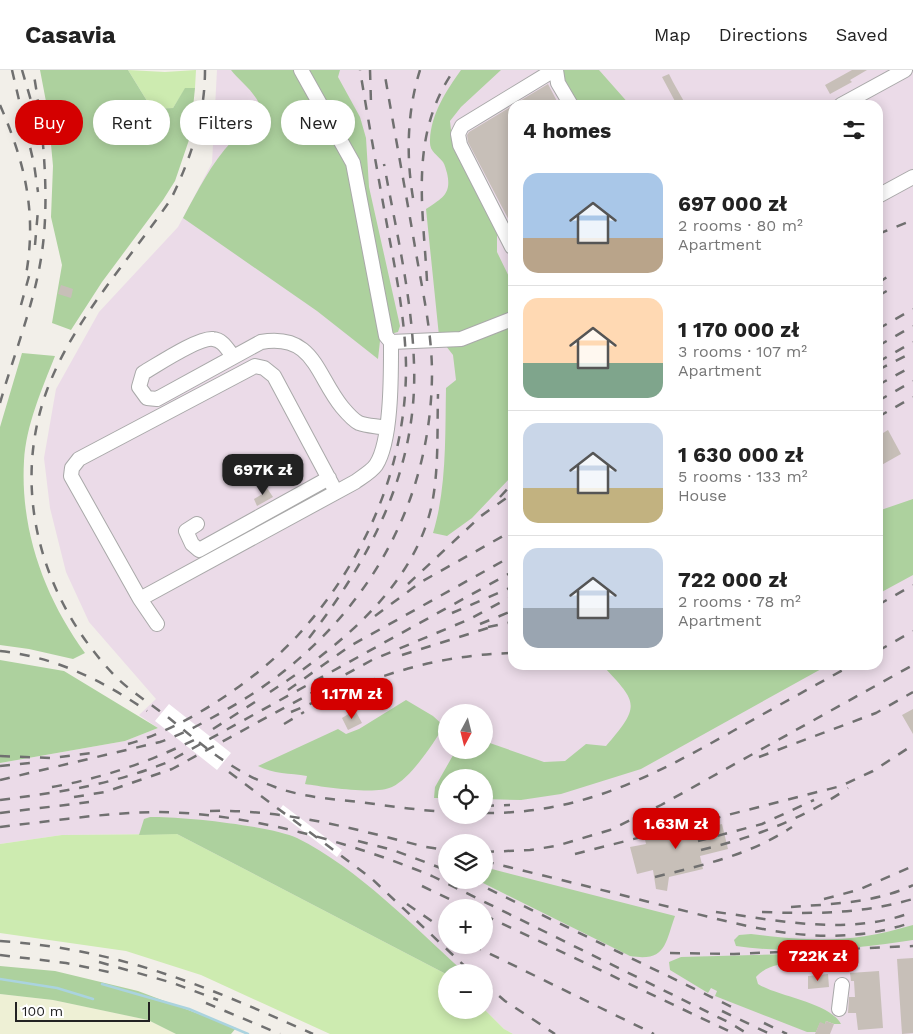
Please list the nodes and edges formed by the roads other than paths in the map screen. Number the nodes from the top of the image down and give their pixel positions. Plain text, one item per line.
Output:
1 (301, 70) edge
2 (555, 70) edge
3 (905, 70) edge
4 (568, 100) edge
5 (851, 100) edge
6 (913, 177) edge
7 (883, 193) edge
8 (508, 239) edge
9 (508, 321) edge
10 (391, 342) junction
11 (233, 356) junction
12 (386, 428) junction
13 (329, 478) junction
14 (336, 492) junction
15 (197, 524) dead end
16 (140, 599) junction
17 (157, 624) dead end
18 (842, 985) dead end
19 (839, 1010) dead end

1 - 10 lane
2 - 4 lane
2 - 8 lane
3 - 5 lane
6 - 7 lane
9 - 10 lane
10 - 12 lane
11 - 11 lane
11 - 12 lane
12 - 14 lane
13 - 14 lane
13 - 15 lane
13 - 16 lane
14 - 16 lane
16 - 17 lane
18 - 19 lane

